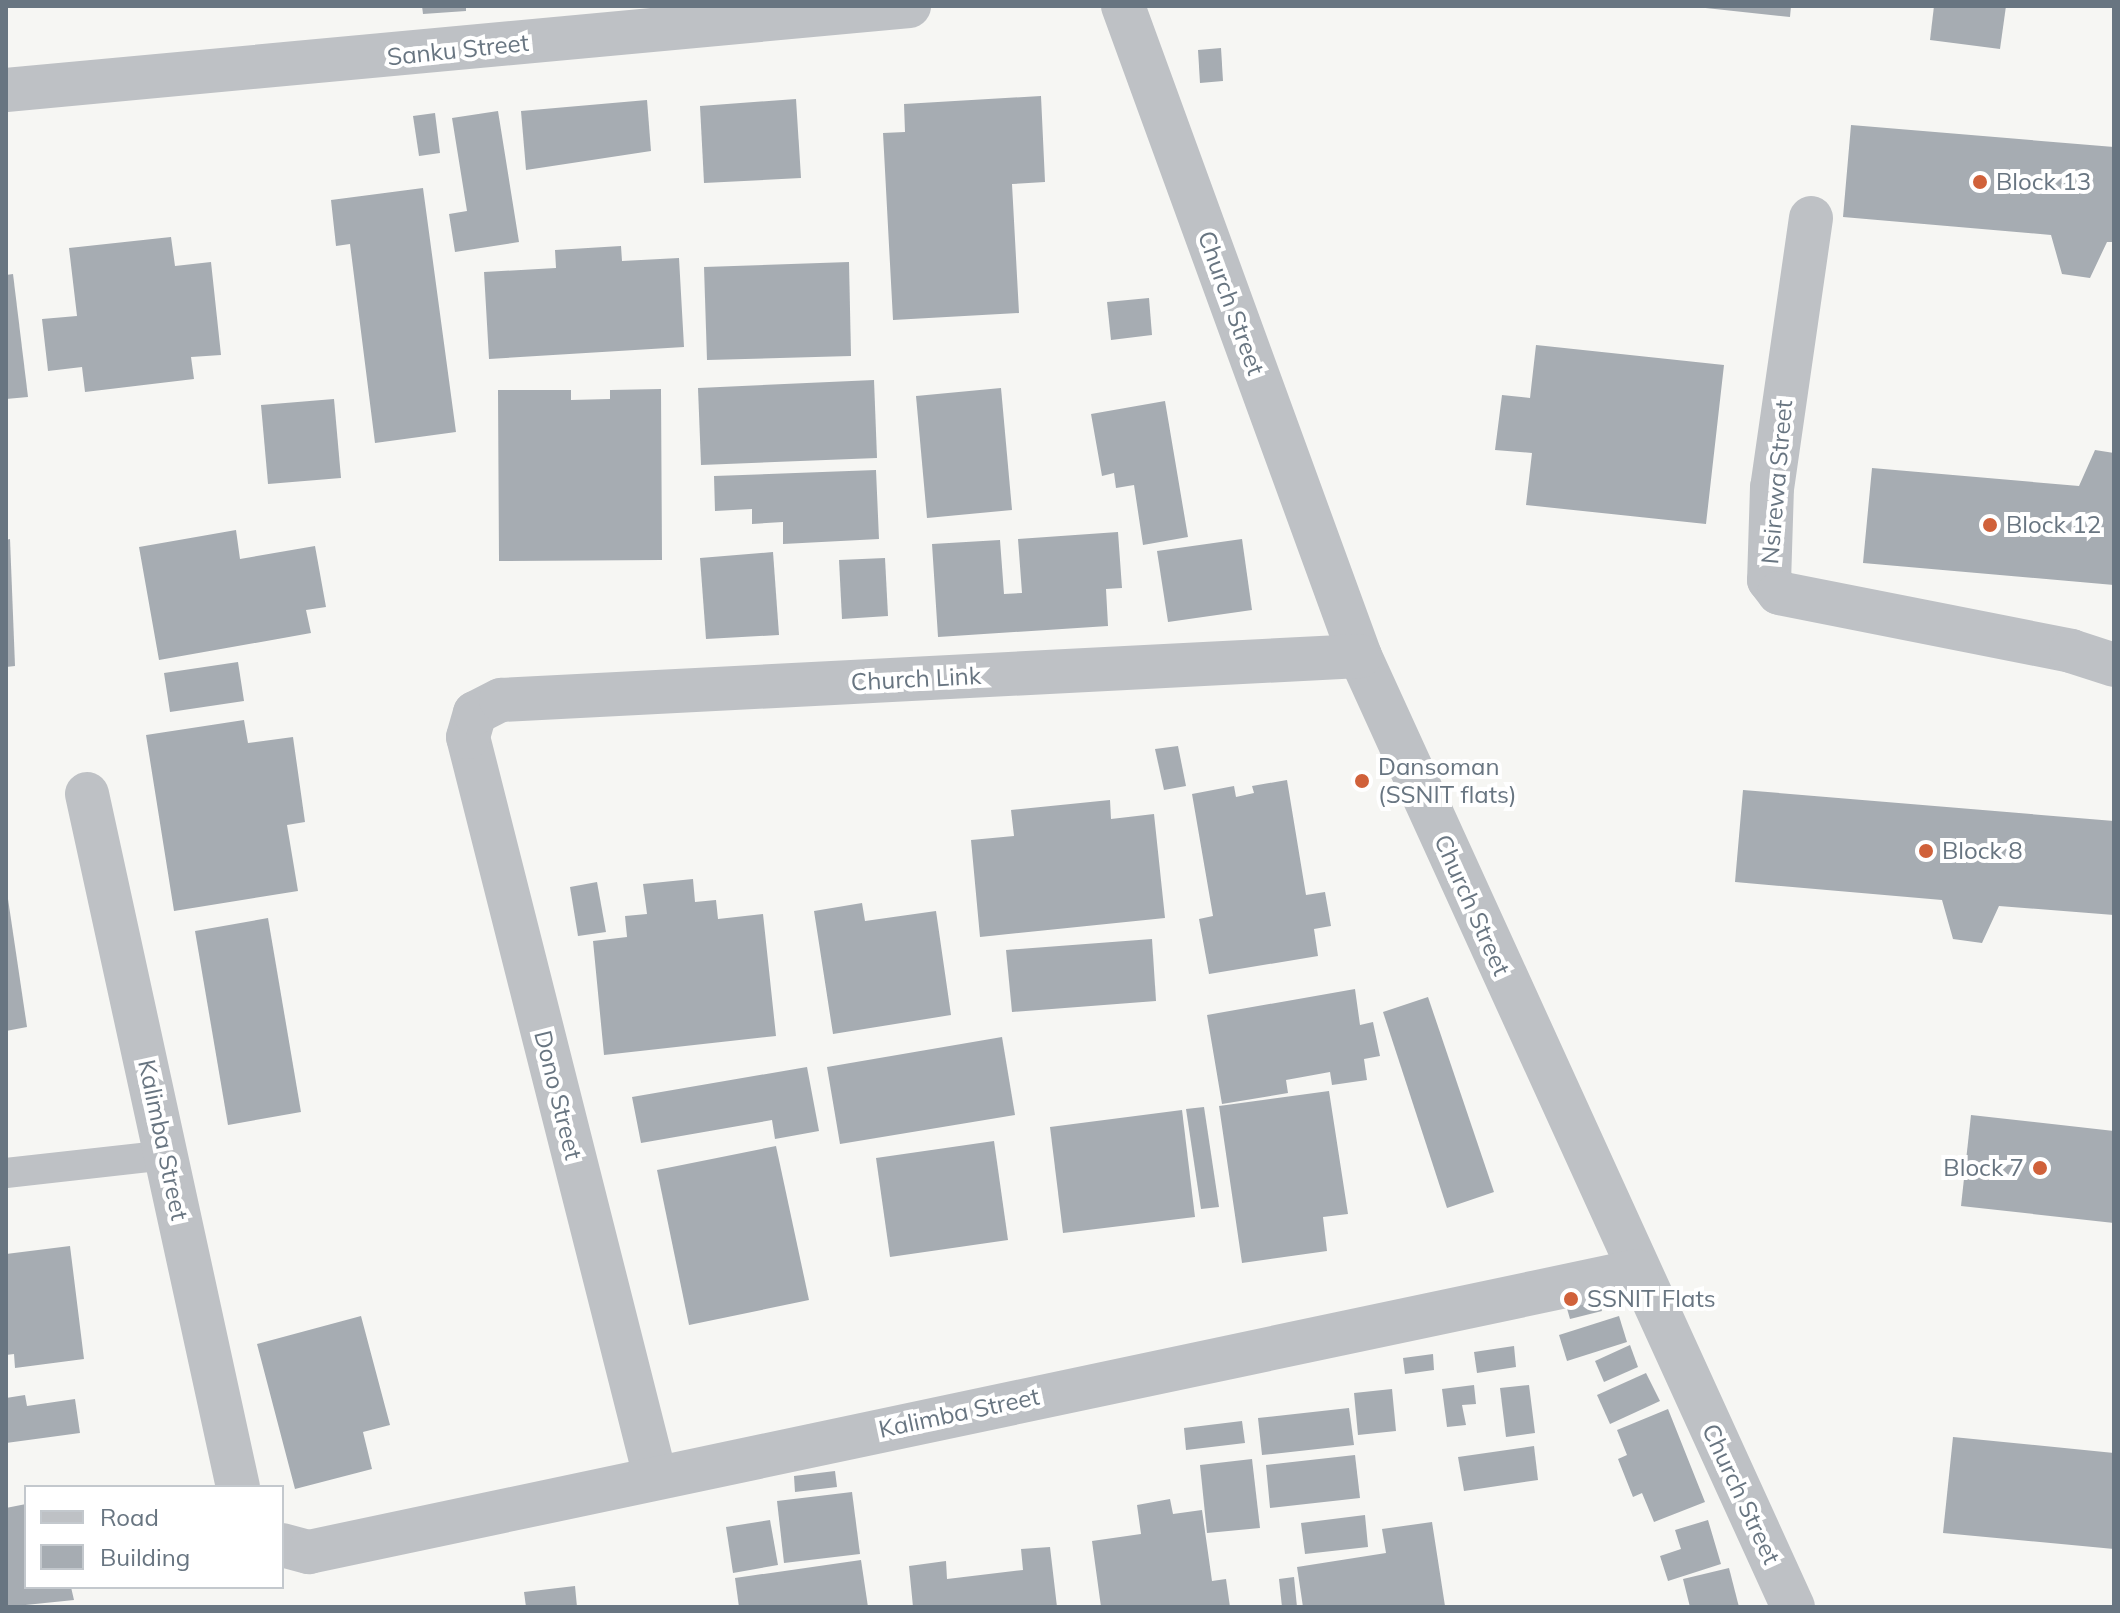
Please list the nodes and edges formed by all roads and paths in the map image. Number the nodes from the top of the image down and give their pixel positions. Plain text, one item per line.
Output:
1 (909, 6) edge
2 (1123, 6) edge
3 (6, 90) edge
4 (1811, 218) dead end
5 (1360, 656) junction
6 (2114, 665) edge
7 (475, 713) joint
8 (87, 794) dead end
9 (166, 1155) junction
10 (6, 1173) edge
11 (1637, 1271) junction
12 (655, 1476) junction
13 (238, 1485) edge
14 (284, 1546) edge
15 (1793, 1607) edge

1 - 3 street, Sanku Street
2 - 5 street, Church Street
4 - 6 street, Nsirewa Street
5 - 7 street, Church Link
5 - 11 street, Church Street
7 - 12 street, Dono Street
8 - 9 street, Kalimba Street
9 - 10 lane
9 - 13 street, Kalimba Street
11 - 12 street, Kalimba Street
11 - 15 street, Church Street
12 - 14 street, Kalimba Street

